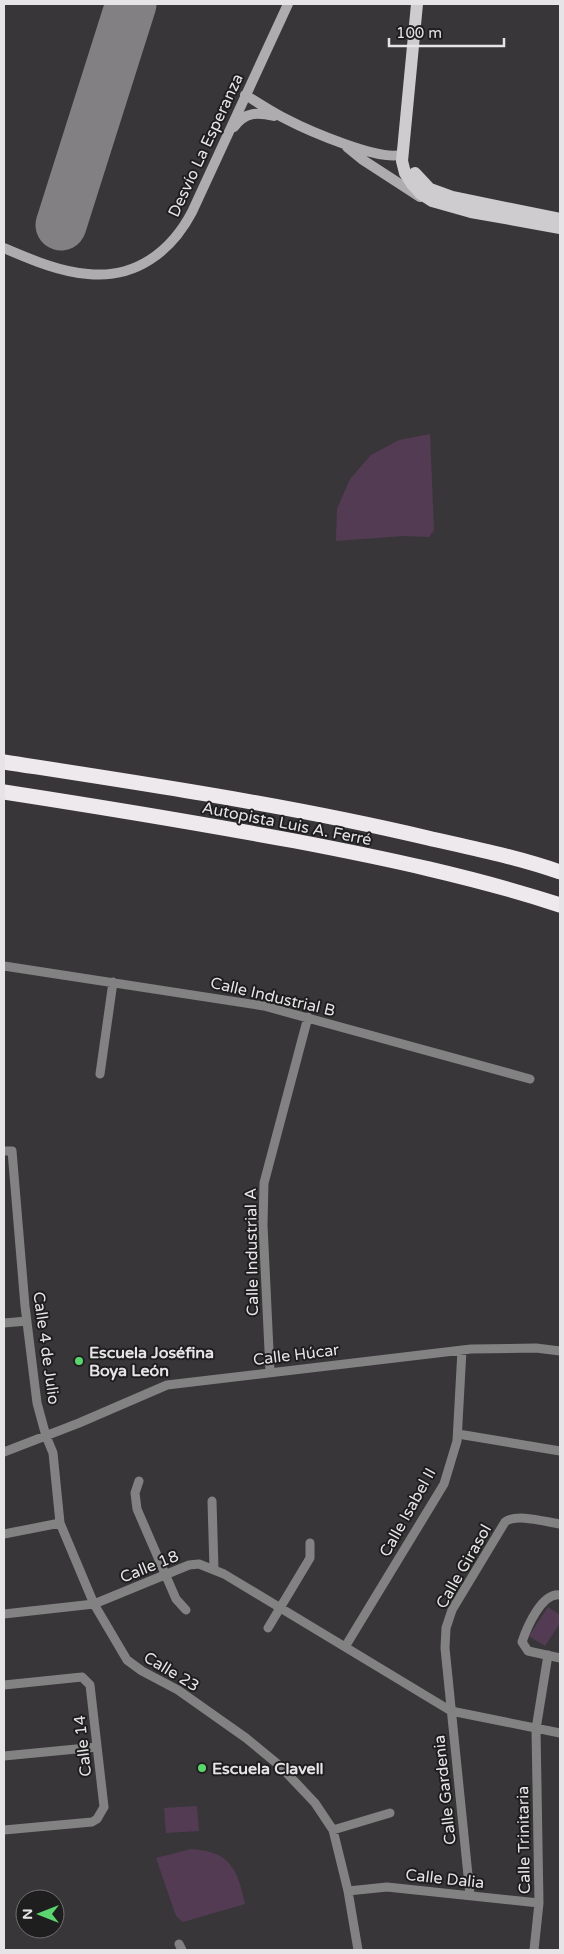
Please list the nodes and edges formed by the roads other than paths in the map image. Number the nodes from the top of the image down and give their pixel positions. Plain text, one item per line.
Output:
1 (288, 4) edge
2 (417, 4) edge
3 (245, 96) junction
4 (286, 119) junction
5 (226, 138) junction
6 (342, 144) junction
7 (403, 154) junction
8 (426, 198) junction
9 (560, 219) edge
10 (560, 228) edge
11 (4, 248) edge
12 (4, 762) edge
13 (4, 792) edge
14 (494, 853) junction
15 (560, 864) edge
16 (560, 872) edge
17 (560, 906) edge
18 (4, 966) edge
19 (113, 982) junction
20 (308, 1017) junction
21 (100, 1074) dead end
22 (530, 1079) dead end
23 (4, 1151) edge
24 (27, 1321) junction
25 (4, 1324) edge
26 (462, 1350) junction
27 (560, 1351) edge
28 (270, 1371) junction
29 (458, 1434) junction
30 (46, 1436) junction
31 (4, 1452) edge
32 (560, 1452) edge
33 (139, 1481) dead end
34 (212, 1501) dead end
35 (60, 1523) junction
36 (560, 1524) edge
37 (4, 1534) edge
38 (310, 1543) dead end
39 (214, 1569) junction
40 (165, 1574) junction
41 (560, 1595) edge
42 (94, 1604) junction
43 (281, 1607) junction
44 (186, 1610) dead end
45 (4, 1614) edge
46 (268, 1628) dead end
47 (345, 1647) junction
48 (548, 1655) junction
49 (560, 1658) edge
50 (4, 1685) edge
51 (451, 1711) junction
52 (536, 1729) junction
53 (560, 1733) edge
54 (97, 1747) junction
55 (4, 1756) edge
56 (390, 1813) dead end
57 (4, 1830) edge
58 (333, 1830) junction
59 (348, 1890) junction
60 (470, 1896) junction
61 (539, 1903) junction
62 (358, 1950) edge
63 (534, 1950) edge

1 - 3 main road, Desvío La Esperanza
2 - 7 main road
3 - 4 main road
3 - 5 main road, Desvío La Esperanza
4 - 5 main road
4 - 6 main road
5 - 11 main road, Desvío La Esperanza
6 - 7 main road
6 - 8 main road
7 - 8 main road
7 - 9 main road
8 - 10 main road
12 - 14 highway, Autopista Luis A. Ferré
13 - 17 highway, Autopista Luis A. Ferré
14 - 15 highway
14 - 16 highway, Autopista Luis A. Ferré
18 - 19 street, Calle Industrial B
19 - 20 street, Calle Industrial B
19 - 21 street
20 - 22 street, Calle Industrial B
20 - 28 street, Calle Industrial A
23 - 24 street, Calle 4 de Julio
24 - 25 street
24 - 30 street, Calle 4 de Julio
26 - 27 street, Calle Húcar
26 - 28 street, Calle Húcar
26 - 29 street, Calle Isabel II
28 - 30 street, Calle Húcar
29 - 32 street
29 - 47 street, Calle Isabel II
30 - 31 street, Calle Húcar
30 - 35 street, Calle 23
33 - 40 street
34 - 39 street
35 - 37 street
35 - 42 street, Calle 23
36 - 51 street, Calle Girasol
38 - 43 street
39 - 40 street, Calle 18
39 - 43 street, Calle 18
40 - 42 street, Calle 18
40 - 44 street
41 - 48 street
42 - 45 street, Calle 18
42 - 58 street, Calle 23
43 - 46 street
43 - 47 street, Calle 18
47 - 51 street, Calle 18
48 - 49 street
48 - 52 street, Calle Trinitaria
50 - 54 street, Calle 14
51 - 52 street, Calle 18
51 - 60 street, Calle Gardenia
52 - 53 street, Calle 18
52 - 61 street, Calle Trinitaria
54 - 55 street
54 - 57 street, Calle 14
56 - 58 street
58 - 59 street, Calle 23
59 - 60 street, Calle Dalia
59 - 62 street, Calle 23
60 - 61 street, Calle Dalia
61 - 63 street, Calle Trinitaria

